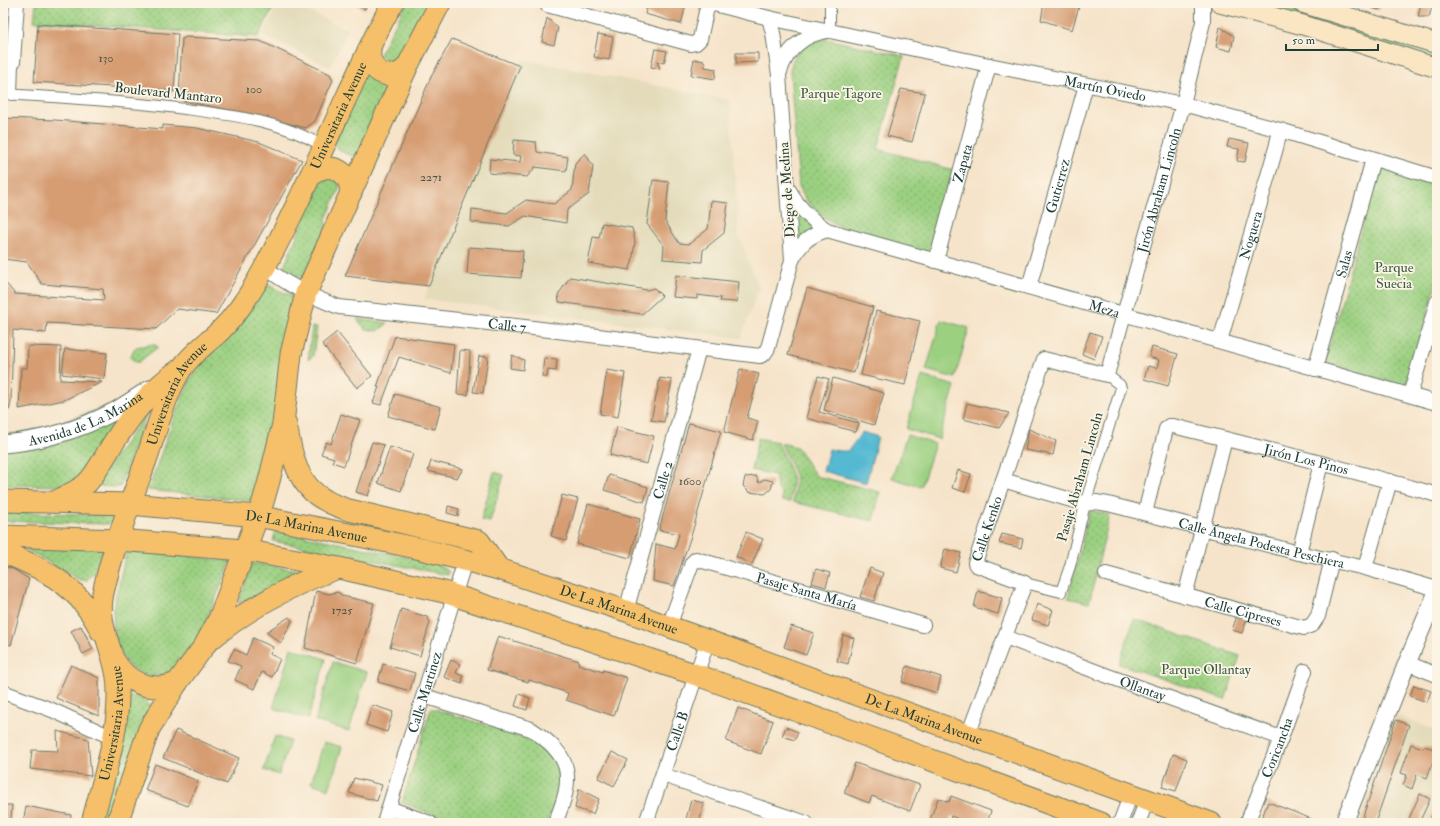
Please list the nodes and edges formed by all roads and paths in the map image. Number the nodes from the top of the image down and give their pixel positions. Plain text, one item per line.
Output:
1 (17, 3) edge
2 (393, 3) edge
3 (440, 3) edge
4 (709, 3) edge
5 (830, 3) edge
6 (1203, 3) edge
7 (1220, 3) edge
8 (1302, 3) edge
9 (547, 5) dead end
10 (769, 18) junction
11 (830, 31) junction
12 (1437, 44) edge
13 (370, 49) junction
14 (13, 62) joint
15 (990, 65) junction
16 (407, 67) junction
17 (1437, 68) edge
18 (779, 75) junction
19 (1086, 85) junction
20 (7, 94) edge
21 (1183, 104) junction
22 (1280, 130) junction
23 (326, 142) junction
24 (366, 157) junction
25 (1373, 159) junction
26 (310, 176) junction
27 (1437, 178) edge
28 (788, 188) junction
29 (351, 194) junction
30 (827, 230) junction
31 (792, 260) junction
32 (936, 261) junction
33 (264, 266) junction
34 (1029, 287) junction
35 (306, 293) junction
36 (1437, 302) edge
37 (1124, 314) junction
38 (1220, 341) junction
39 (700, 350) junction
40 (760, 356) joint
41 (183, 367) junction
42 (1315, 369) junction
43 (1107, 375) junction
44 (163, 381) junction
45 (1410, 395) junction
46 (1437, 403) edge
47 (284, 411) junction
48 (1225, 439) junction
49 (3, 444) edge
50 (1321, 463) junction
51 (1002, 480) junction
52 (1390, 481) junction
53 (1437, 495) edge
54 (3, 501) edge
55 (55, 502) junction
56 (130, 504) junction
57 (1085, 504) junction
58 (1145, 513) junction
59 (257, 516) junction
60 (1202, 527) junction
61 (3, 536) edge
62 (118, 540) junction
63 (244, 550) junction
64 (3, 552) edge
65 (1299, 553) junction
66 (1332, 560) junction
67 (465, 561) junction
68 (339, 568) junction
69 (1366, 568) junction
70 (500, 569) junction
71 (1106, 574) dead end
72 (1025, 583) junction
73 (1437, 591) edge
74 (455, 595) junction
75 (1184, 596) junction
76 (626, 611) junction
77 (923, 625) dead end
78 (669, 626) junction
79 (1005, 637) junction
80 (106, 639) junction
81 (708, 640) junction
82 (205, 645) junction
83 (114, 660) junction
84 (1407, 663) junction
85 (1305, 671) dead end
86 (697, 675) junction
87 (1437, 675) edge
88 (177, 684) junction
89 (3, 692) edge
90 (424, 696) junction
91 (117, 699) junction
92 (158, 715) junction
93 (968, 735) junction
94 (113, 738) junction
95 (1281, 738) junction
96 (663, 775) junction
97 (1139, 797) junction
98 (389, 808) junction
99 (92, 823) edge
100 (117, 823) edge
101 (384, 823) edge
102 (430, 823) edge
103 (555, 823) edge
104 (646, 823) edge
105 (806, 823) edge
106 (1101, 823) edge
107 (1120, 823) edge
108 (1138, 823) edge
109 (1211, 823) edge
110 (1247, 823) edge
111 (1344, 823) edge

1 - 14 street
2 - 13 main road, Universitaria Avenue
3 - 16 main road
4 - 9 street
4 - 10 street, Martín Oviedo
5 - 11 street
6 - 21 street, Jirón Abraham Lincoln
7 - 17 main road
8 - 12 main road
10 - 11 street, Martín Oviedo
10 - 18 street, Diego de Medina
11 - 15 street, Martín Oviedo
11 - 18 street
13 - 16 main road
13 - 23 main road, Universitaria Avenue
14 - 20 street
15 - 19 street, Martín Oviedo
15 - 32 street, Zapata
16 - 24 main road
18 - 28 street, Diego de Medina
19 - 21 street, Martín Oviedo
19 - 34 street, Gutierrez
20 - 23 street, Boulevard Mantaro
21 - 22 street, Martín Oviedo
21 - 37 street, Jirón Abraham Lincoln
22 - 25 street, Martín Oviedo
22 - 38 street, Noguera
23 - 24 main road
23 - 26 main road, Universitaria Avenue
24 - 29 main road
25 - 27 street, Martín Oviedo
25 - 42 street, Salas
26 - 29 main road
26 - 33 main road, Universitaria Avenue
28 - 30 street, Meza
28 - 31 street, Diego de Medina
29 - 35 main road
30 - 31 street
30 - 32 street, Meza
31 - 40 street, Diego de Medina
32 - 34 street, Meza
33 - 35 street, Calle 7
33 - 41 main road, Universitaria Avenue
34 - 37 street, Meza
35 - 39 street, Calle 7
35 - 47 main road
36 - 45 street
37 - 38 street, Meza
37 - 43 street, Jirón Abraham Lincoln
38 - 42 street, Meza
39 - 40 street, Calle 7
39 - 76 street, Calle 2
41 - 44 main road
41 - 56 main road, Universitaria Avenue
42 - 45 street, Meza
43 - 51 street, Calle Kenko
43 - 57 street, Pasaje Abraham Lincoln
44 - 49 street, Avenida de La Marina
44 - 55 main road
45 - 46 street, Meza
47 - 59 main road
47 - 70 main road
48 - 50 street, Jirón Los Pinos
48 - 58 street, Jirón Los Pinos
48 - 60 street
50 - 52 street, Jirón Los Pinos
50 - 65 street
51 - 57 street, Calle Ángela Podesta Peschiera
51 - 72 street, Calle Kenko
52 - 53 street, Jirón Los Pinos
52 - 69 street
54 - 55 main road, De La Marina Avenue
55 - 56 main road, De La Marina Avenue
56 - 59 main road, De La Marina Avenue
56 - 62 main road, Universitaria Avenue
57 - 58 street, Calle Ángela Podesta Peschiera
57 - 72 street, Pasaje Abraham Lincoln
58 - 60 street, Calle Ángela Podesta Peschiera
59 - 63 main road
59 - 67 main road, De La Marina Avenue
60 - 65 street, Calle Ángela Podesta Peschiera
60 - 75 street
61 - 62 main road
62 - 63 main road
62 - 80 main road, Universitaria Avenue
63 - 68 main road
63 - 82 main road
64 - 80 main road
65 - 66 street, Calle Ángela Podesta Peschiera
66 - 69 street, Calle Ángela Podesta Peschiera
66 - 75 street, Calle Cipreses
67 - 70 main road, De La Marina Avenue
67 - 74 street, Calle Martinez
68 - 74 main road
68 - 82 main road
69 - 73 street, Calle Ángela Podesta Peschiera
70 - 76 main road, De La Marina Avenue
71 - 75 street, Calle Cipreses
72 - 79 street
73 - 84 street
74 - 86 main road
74 - 90 street, Calle Martinez
76 - 78 main road, De La Marina Avenue
77 - 78 street, Pasaje Santa María
78 - 81 main road, De La Marina Avenue
79 - 93 street
79 - 95 street, Ollantay
80 - 83 main road, Universitaria Avenue
81 - 86 street, Calle B
81 - 93 main road, De La Marina Avenue
82 - 88 main road, Universitaria Avenue
83 - 88 main road
83 - 91 main road, Universitaria Avenue
84 - 87 street
84 - 111 street
85 - 95 street, Coricancha
86 - 96 street, Calle B
86 - 106 main road
88 - 92 main road, Universitaria Avenue
89 - 94 street
90 - 98 street, Calle Martinez
90 - 103 street
91 - 92 main road
91 - 94 main road, Universitaria Avenue
92 - 100 main road, Universitaria Avenue
93 - 97 main road, De La Marina Avenue
94 - 99 main road, Universitaria Avenue
95 - 110 street, Coricancha
96 - 104 street, Calle B
96 - 105 street
97 - 107 street
97 - 108 street
97 - 109 main road, De La Marina Avenue
98 - 101 street, Calle Martinez
98 - 102 street

